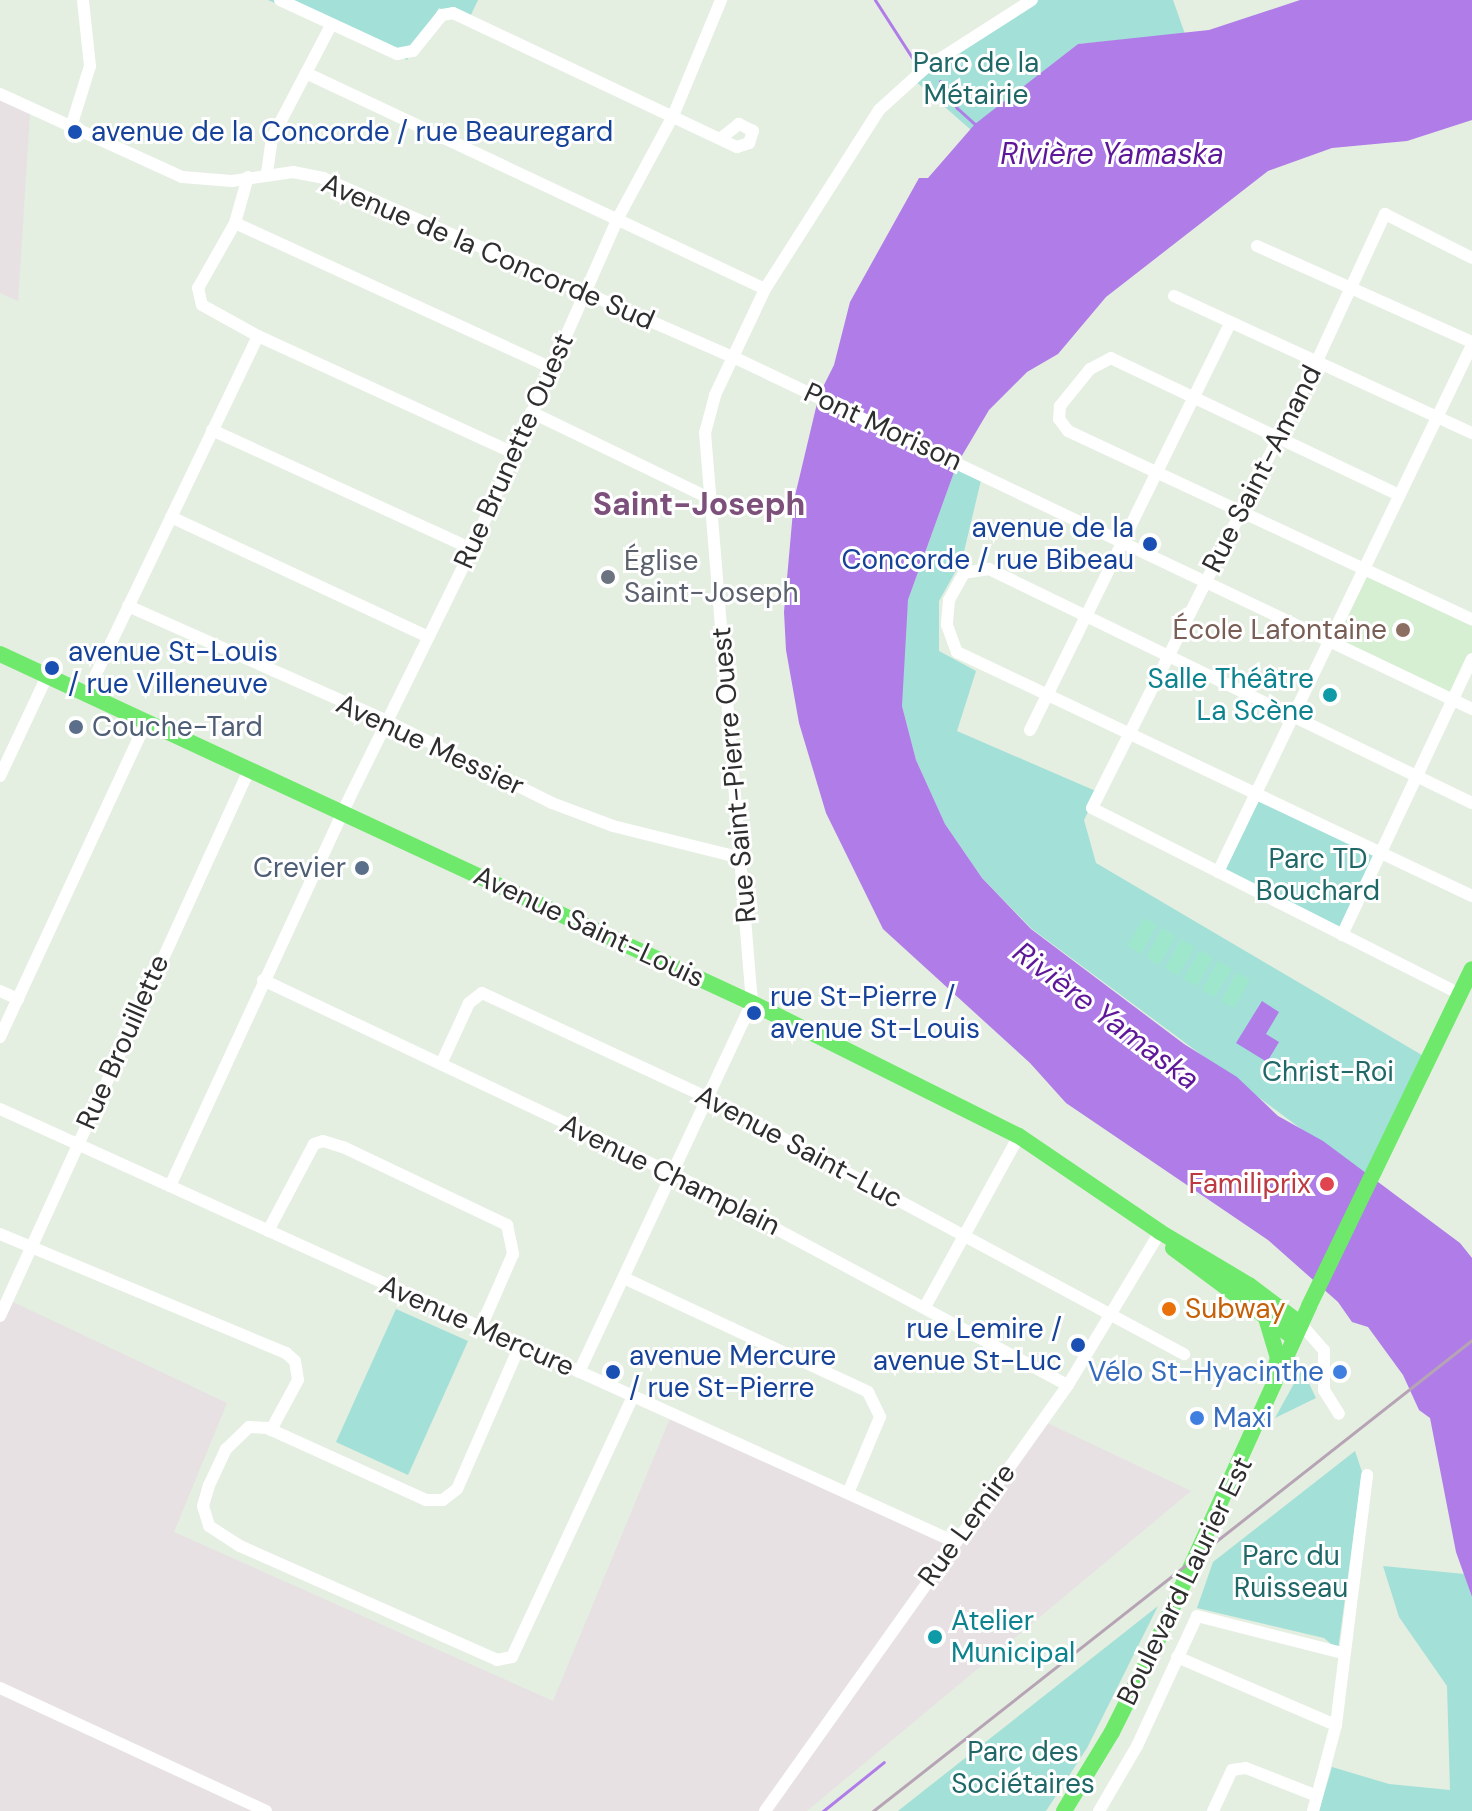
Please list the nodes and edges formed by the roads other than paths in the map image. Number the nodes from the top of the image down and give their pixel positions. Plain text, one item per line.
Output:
1 (83, 0) edge
2 (280, 0) edge
3 (721, 0) edge
4 (1032, 0) edge
5 (331, 25) junction
6 (306, 73) junction
7 (0, 94) edge
8 (673, 116) junction
9 (71, 127) junction
10 (720, 139) dead end
11 (267, 173) junction
12 (248, 177) junction
13 (618, 218) junction
14 (235, 223) junction
15 (1257, 246) dead end
16 (1472, 258) edge
17 (1349, 288) junction
18 (765, 289) junction
19 (585, 295) junction
20 (1174, 296) dead end
21 (1230, 323) junction
22 (258, 336) junction
23 (1472, 343) edge
24 (731, 356) junction
25 (1317, 361) junction
26 (551, 368) junction
27 (792, 385) joint
28 (1194, 398) junction
29 (531, 412) junction
30 (1437, 416) junction
31 (212, 430) junction
32 (1472, 433) edge
33 (1278, 438) junction
34 (514, 453) junction
35 (1158, 473) junction
36 (1399, 495) junction
37 (711, 499) junction
38 (1241, 512) junction
39 (171, 517) junction
40 (1126, 543) junction
41 (472, 549) junction
42 (1364, 569) junction
43 (1206, 582) junction
44 (128, 606) junction
45 (1088, 617) junction
46 (1472, 619) edge
47 (428, 637) junction
48 (1328, 641) junction
49 (0, 654) edge
50 (1168, 656) junction
51 (1472, 659) edge
52 (47, 676) junction
53 (86, 695) junction
54 (1049, 695) junction
55 (1453, 700) junction
56 (1472, 709) edge
57 (1290, 716) junction
58 (387, 721) junction
59 (146, 722) junction
60 (1030, 730) dead end
61 (1129, 734) junction
62 (249, 770) junction
63 (0, 776) edge
64 (1417, 776) junction
65 (1256, 794) junction
66 (1472, 803) edge
67 (342, 813) junction
68 (1381, 853) junction
69 (741, 858) junction
70 (1218, 872) junction
71 (1472, 896) edge
72 (1342, 935) junction
73 (1472, 969) edge
74 (263, 980) junction
75 (0, 991) edge
76 (1466, 996) edge
77 (18, 999) junction
78 (752, 1003) junction
79 (0, 1037) edge
80 (441, 1064) junction
81 (706, 1097) junction
82 (0, 1109) edge
83 (1019, 1136) junction
84 (78, 1145) junction
85 (672, 1173) junction
86 (170, 1186) junction
87 (268, 1231) junction
88 (1160, 1232) junction
89 (0, 1234) edge
90 (964, 1234) junction
91 (33, 1249) junction
92 (624, 1278) junction
93 (926, 1305) junction
94 (1261, 1310) junction
95 (0, 1316) edge
96 (1111, 1316) junction
97 (481, 1327) junction
98 (1298, 1331) junction
99 (520, 1345) junction
100 (1184, 1354) dead end
101 (579, 1372) junction
102 (1068, 1385) junction
103 (633, 1396) junction
104 (1339, 1414) dead end
105 (271, 1430) junction
106 (1254, 1436) junction
107 (1367, 1475) dead end
108 (848, 1493) junction
109 (955, 1542) junction
110 (1342, 1653) junction
111 (1177, 1657) junction
112 (0, 1688) edge
113 (1336, 1725) junction
114 (1317, 1796) junction
115 (266, 1811) edge
116 (765, 1811) edge
117 (1064, 1811) edge
118 (1099, 1811) edge
119 (1213, 1811) edge
120 (1313, 1811) edge

1 - 9 street
2 - 5 street
3 - 8 street, Rue Brunette Ouest
4 - 18 street, Rue Saint-Pierre Ouest
5 - 6 street
5 - 8 street
6 - 11 street
6 - 13 street
7 - 9 street, Avenue de la Concorde Sud
8 - 10 street
8 - 13 street, Rue Brunette Ouest
9 - 12 street, Avenue de la Concorde Sud
11 - 12 street, Avenue de la Concorde Sud
11 - 19 street, Avenue de la Concorde Sud
12 - 14 street
13 - 18 street
13 - 19 street, Rue Brunette Ouest
14 - 22 street
14 - 26 street
15 - 17 street
16 - 17 street, Rue Saint-Amand
17 - 23 street
17 - 25 street, Rue Saint-Amand
18 - 24 street, Rue Saint-Pierre Ouest
19 - 24 street, Avenue de la Concorde Sud
19 - 26 street, Rue Brunette Ouest
20 - 21 street
21 - 25 street
21 - 28 street
22 - 31 street
22 - 34 street
23 - 30 street
24 - 27 street, Avenue de la Concorde Sud
24 - 37 street, Rue Saint-Pierre Ouest
25 - 30 street
25 - 33 street, Rue Saint-Amand
26 - 29 street, Rue Brunette Ouest
27 - 40 street, Pont Morison
28 - 33 street
28 - 35 street
28 - 35 street
29 - 34 street, Rue Brunette Ouest
29 - 37 street
30 - 32 street
30 - 36 street
31 - 39 street
31 - 41 street
33 - 36 street
33 - 38 street, Rue Saint-Amand
34 - 41 street, Rue Brunette Ouest
35 - 38 street
35 - 40 street
36 - 42 street
37 - 69 street, Rue Saint-Pierre Ouest
38 - 42 street
38 - 43 street, Rue Saint-Amand
39 - 44 street
39 - 47 street
40 - 43 street, Pont Morison
40 - 45 street
41 - 47 street, Rue Brunette Ouest
42 - 46 street
42 - 48 street
43 - 48 street, Pont Morison
43 - 50 street, Rue Saint-Amand
44 - 53 street
44 - 58 street, Avenue Messier
45 - 50 street
45 - 54 street
45 - 54 street
47 - 58 street, Rue Brunette Ouest
48 - 55 street, Pont Morison
48 - 57 street
49 - 52 main road, Avenue Saint-Louis
50 - 57 street
50 - 61 street, Rue Saint-Amand
51 - 55 street
52 - 53 main road, Avenue Saint-Louis
52 - 63 street
53 - 59 main road, Avenue Saint-Louis
54 - 60 street
54 - 61 street
55 - 56 street, Pont Morison
55 - 64 street
57 - 64 street
57 - 65 street
58 - 67 street, Rue Brunette Ouest
58 - 69 street, Avenue Messier
59 - 62 main road, Avenue Saint-Louis
59 - 77 street
61 - 65 street
61 - 70 street, Rue Saint-Amand
62 - 67 main road, Avenue Saint-Louis
62 - 84 street, Rue Brouillette
64 - 66 street
64 - 68 street
65 - 68 street
65 - 70 street
67 - 74 street, Rue Brunette Ouest
67 - 78 main road, Avenue Saint-Louis
68 - 71 street
68 - 72 street
69 - 78 street, Rue Saint-Pierre Ouest
70 - 72 street
72 - 76 street
73 - 76 main road, Boulevard Laurier Est
74 - 80 street, Avenue Champlain
74 - 86 street, Rue Brunette Ouest
75 - 77 street
76 - 98 main road, Boulevard Laurier Est
77 - 79 street
78 - 81 street
78 - 83 main road, Avenue Saint-Louis
80 - 81 street, Avenue Saint-Luc
80 - 85 street, Avenue Champlain
81 - 85 street
81 - 90 street, Avenue Saint-Luc
82 - 84 street, Avenue Mercure
83 - 88 main road, Avenue Saint-Louis
83 - 90 street
84 - 86 street, Avenue Mercure
84 - 91 street, Rue Brouillette
85 - 92 street
85 - 93 street, Avenue Champlain
86 - 87 street, Avenue Mercure
87 - 97 street, Avenue Mercure
87 - 97 street
88 - 94 main road, Avenue Saint-Louis
88 - 96 street, Rue Lemire
88 - 98 main road, Avenue Saint-Louis
89 - 91 street
90 - 93 street
90 - 96 street, Avenue Saint-Luc
91 - 95 street, Rue Brouillette
91 - 105 street
92 - 101 street
92 - 108 street
93 - 102 street, Avenue Champlain
94 - 98 main road, Avenue Saint-Louis
94 - 106 main road
96 - 100 street, Avenue Saint-Luc
96 - 102 street, Rue Lemire
97 - 99 street, Avenue Mercure
98 - 104 street, Avenue Saint-Louis
98 - 106 main road, Boulevard Laurier Est
99 - 101 street, Avenue Mercure
99 - 105 street
101 - 103 street, Avenue Mercure
102 - 109 street, Rue Lemire
103 - 105 street
103 - 108 street, Avenue Mercure
106 - 117 main road, Boulevard Laurier Est
107 - 110 street
108 - 109 street, Avenue Mercure
109 - 116 street, Rue Lemire
110 - 111 street
110 - 113 street
111 - 113 street
111 - 118 street
112 - 115 street
113 - 114 street
114 - 119 street
114 - 120 street

